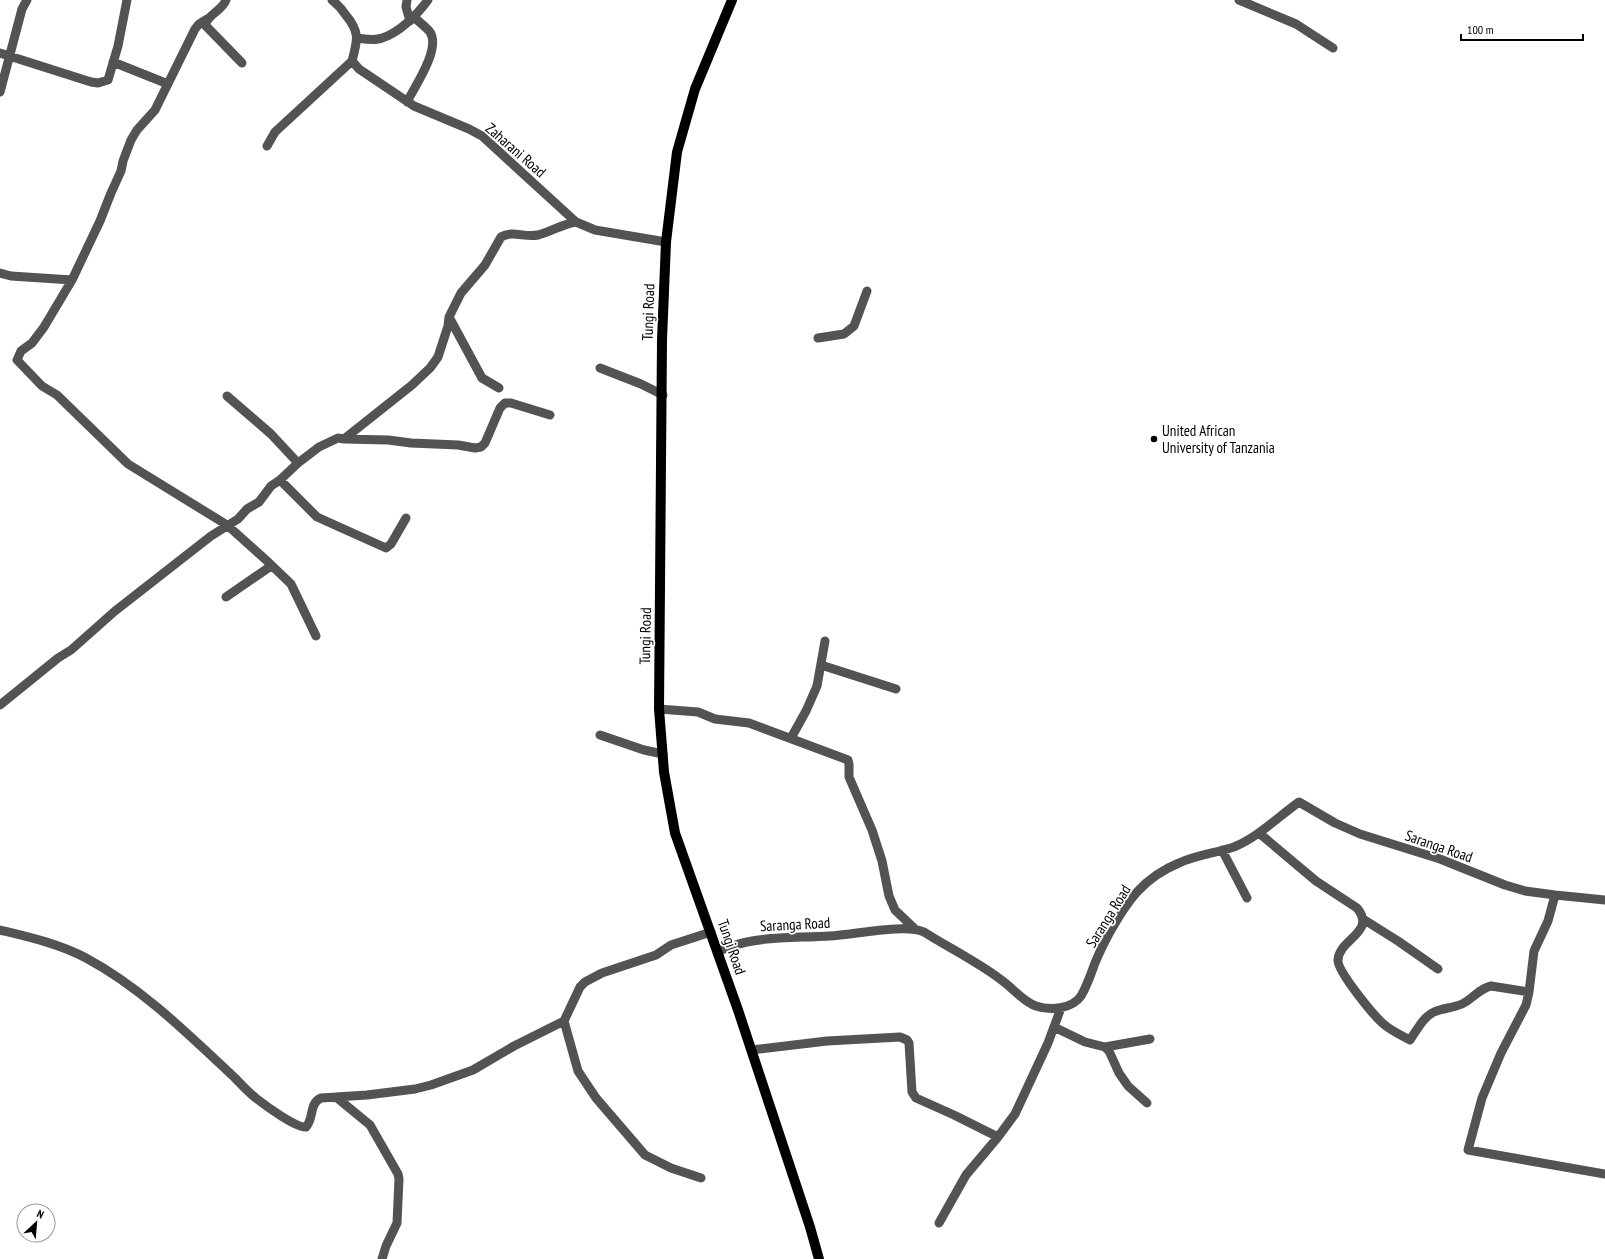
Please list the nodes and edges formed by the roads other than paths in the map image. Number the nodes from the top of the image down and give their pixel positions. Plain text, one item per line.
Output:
1 (27, 0) edge
2 (127, 0) edge
3 (226, 0) edge
4 (332, 0) edge
5 (407, 0) edge
6 (428, 0) edge
7 (732, 0) edge
8 (1239, 0) edge
9 (412, 19) junction
10 (207, 20) junction
11 (357, 38) junction
12 (1333, 48) dead end
13 (4, 55) edge
14 (352, 61) junction
15 (112, 62) junction
16 (242, 63) dead end
17 (168, 84) junction
18 (0, 92) edge
19 (407, 102) junction
20 (267, 146) dead end
21 (576, 222) junction
22 (666, 242) junction
23 (0, 273) edge
24 (72, 280) junction
25 (867, 291) dead end
26 (449, 317) junction
27 (818, 338) dead end
28 (600, 368) dead end
29 (499, 388) dead end
30 (663, 395) junction
31 (227, 396) dead end
32 (550, 415) dead end
33 (344, 439) junction
34 (298, 463) junction
35 (280, 480) junction
36 (406, 518) dead end
37 (227, 525) junction
38 (271, 566) junction
39 (226, 597) dead end
40 (316, 636) dead end
41 (825, 641) dead end
42 (821, 665) junction
43 (896, 689) dead end
44 (0, 705) edge
45 (659, 709) junction
46 (600, 735) dead end
47 (791, 738) junction
48 (663, 754) junction
49 (1259, 833) junction
50 (1222, 850) junction
51 (1555, 895) junction
52 (1247, 898) dead end
53 (1605, 900) edge
54 (1363, 919) junction
55 (915, 928) junction
56 (0, 930) edge
57 (711, 932) junction
58 (718, 951) junction
59 (1438, 969) dead end
60 (1529, 992) junction
61 (1061, 1008) junction
62 (564, 1021) junction
63 (1054, 1027) junction
64 (1150, 1038) dead end
65 (1105, 1047) junction
66 (751, 1050) junction
67 (336, 1097) junction
68 (1147, 1103) dead end
69 (998, 1137) junction
70 (1605, 1174) edge
71 (701, 1178) dead end
72 (939, 1223) dead end
73 (382, 1259) edge
74 (819, 1259) edge

1 - 13 street
2 - 15 street
3 - 10 street
4 - 11 street
5 - 9 street
6 - 9 street
7 - 22 main road, Tungi Road
8 - 12 street
9 - 11 street
9 - 19 street
10 - 16 street
10 - 17 street
11 - 14 street
13 - 15 street
13 - 18 street
14 - 19 street, Zaharani Road
14 - 20 street
15 - 17 street
17 - 24 street
19 - 21 street, Zaharani Road
21 - 22 street, Zaharani Road
21 - 26 street
22 - 30 main road, Tungi Road
23 - 24 street
24 - 37 street
25 - 27 street
26 - 29 street
26 - 33 street
28 - 30 street
30 - 45 main road, Tungi Road
31 - 34 street
32 - 33 street
33 - 34 street
34 - 35 street
35 - 36 street
35 - 37 street
37 - 38 street
37 - 44 street
38 - 39 street
38 - 40 street
41 - 42 street
42 - 43 street
42 - 47 street
45 - 47 street
45 - 48 main road, Tungi Road
46 - 48 street
47 - 55 street
48 - 57 main road, Tungi Road
49 - 50 street, Saranga Road
49 - 51 street, Saranga Road
49 - 54 street
50 - 52 street
50 - 61 street, Saranga Road
51 - 53 street, Saranga Road
51 - 60 street
54 - 59 street
54 - 60 street
55 - 58 street, Saranga Road
55 - 61 street, Saranga Road
56 - 67 street
57 - 58 main road, Tungi Road
57 - 62 street
58 - 66 main road, Tungi Road
60 - 70 street
61 - 63 street
62 - 67 street
62 - 71 street
63 - 65 street
63 - 69 street
64 - 65 street
65 - 68 street
66 - 69 street
66 - 74 main road, Tungi Road
67 - 73 street
69 - 72 street

